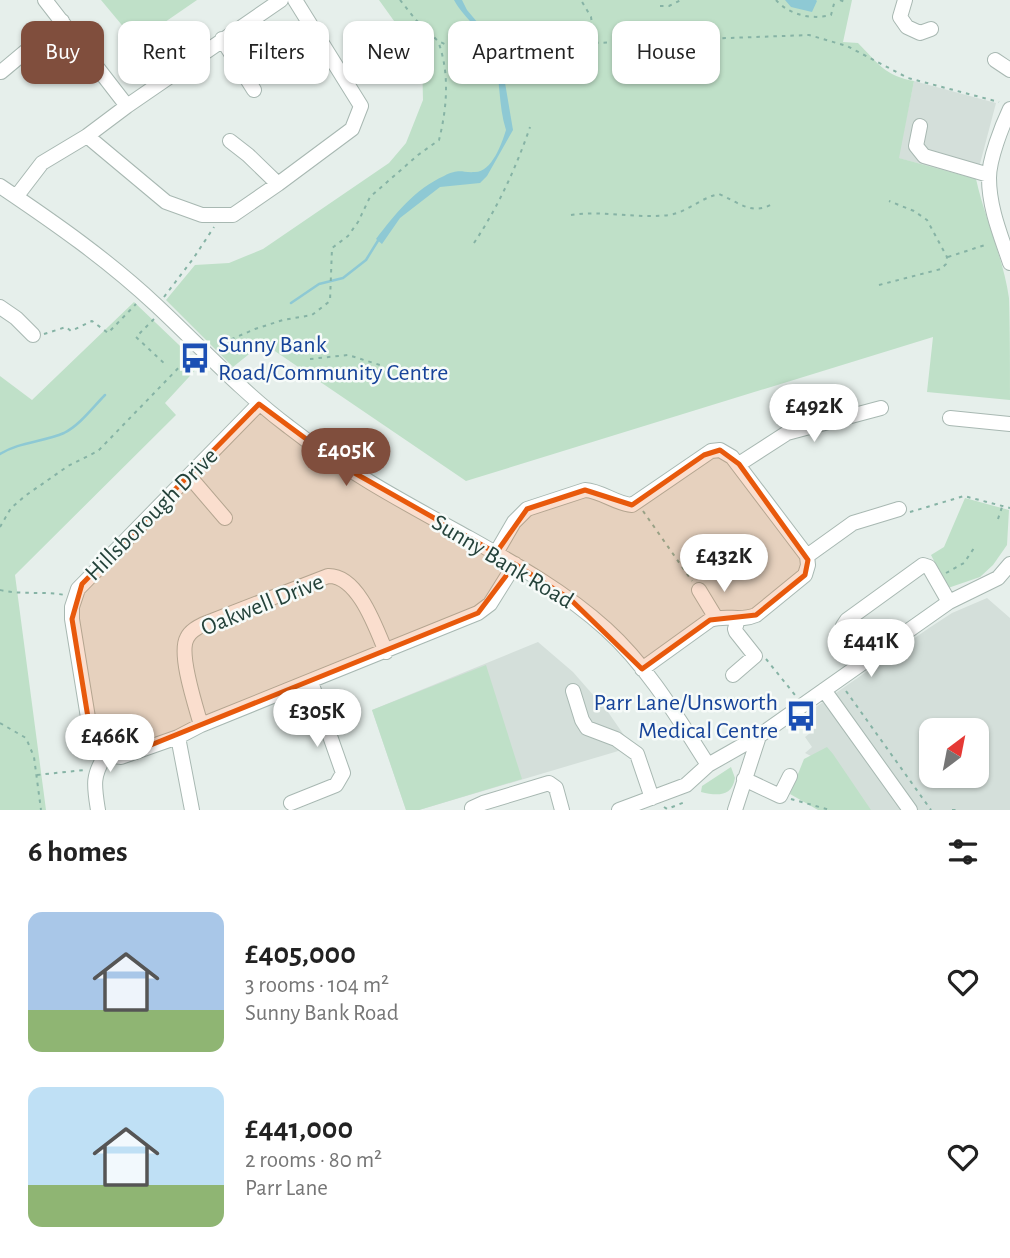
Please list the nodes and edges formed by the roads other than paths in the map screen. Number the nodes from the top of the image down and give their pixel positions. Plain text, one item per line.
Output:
1 (46, 0) edge
2 (281, 0) edge
3 (295, 0) edge
4 (905, 0) edge
5 (62, 21) edge
6 (931, 29) dead end
7 (222, 39) junction
8 (21, 55) edge
9 (995, 60) dead end
10 (1010, 70) edge
11 (1, 72) edge
12 (104, 76) edge
13 (254, 90) dead end
14 (127, 106) junction
15 (1010, 107) edge
16 (920, 126) dead end
17 (87, 136) junction
18 (230, 141) dead end
19 (989, 175) junction
20 (278, 184) junction
21 (0, 186) edge
22 (16, 197) junction
23 (1010, 263) edge
24 (0, 306) edge
25 (33, 335) road end
26 (260, 404) junction
27 (881, 408) dead end
28 (950, 418) dead end
29 (1010, 424) edge
30 (739, 464) junction
31 (189, 476) junction
32 (899, 509) road end
33 (225, 518) dead end
34 (496, 553) junction
35 (807, 556) junction
36 (515, 564) junction
37 (1010, 564) edge
38 (699, 590) road end
39 (949, 602) junction
40 (716, 618) junction
41 (738, 618) junction
42 (386, 652) junction
43 (867, 660) junction
44 (642, 669) junction
45 (733, 675) dead end
46 (311, 682) junction
47 (824, 690) junction
48 (573, 691) dead end
49 (201, 725) junction
50 (759, 736) junction
51 (178, 737) junction
52 (106, 754) junction
53 (708, 765) junction
54 (790, 776) dead end
55 (744, 779) junction
56 (652, 798) junction
57 (291, 803) dead end
58 (98, 810) edge
59 (192, 810) edge
60 (473, 810) edge
61 (562, 810) edge
62 (619, 810) edge
63 (735, 810) edge
64 (910, 810) edge

1 - 5 street
2 - 7 street
3 - 20 street
4 - 6 street
7 - 13 street
7 - 14 street
8 - 11 street
9 - 10 street
12 - 14 street
14 - 17 street
15 - 19 street
16 - 19 street
17 - 20 street
17 - 22 street
18 - 20 street
19 - 23 street
21 - 22 street, Sunny Bank Road
22 - 26 street, Sunny Bank Road
24 - 25 street
26 - 31 street, Hillsborough Drive
26 - 34 street, Sunny Bank Road
27 - 30 street
28 - 29 street
30 - 34 street
30 - 35 street
31 - 33 street
31 - 52 street, Hillsborough Drive
32 - 35 street
34 - 36 street, Sunny Bank Road
35 - 41 street
36 - 42 street
36 - 44 street, Sunny Bank Road
37 - 39 street
38 - 40 street
39 - 43 street
39 - 43 street
40 - 41 street
40 - 44 street
41 - 45 street
42 - 46 street
42 - 49 street, Oakwell Drive
43 - 47 street
44 - 53 street, Sunny Bank Road
46 - 49 street
46 - 57 street
47 - 50 street
47 - 64 street
48 - 56 street
49 - 51 street
50 - 53 street
50 - 55 street
51 - 52 street
51 - 59 street
52 - 58 street
53 - 56 street
54 - 55 street
55 - 63 street
56 - 62 street
60 - 61 street

